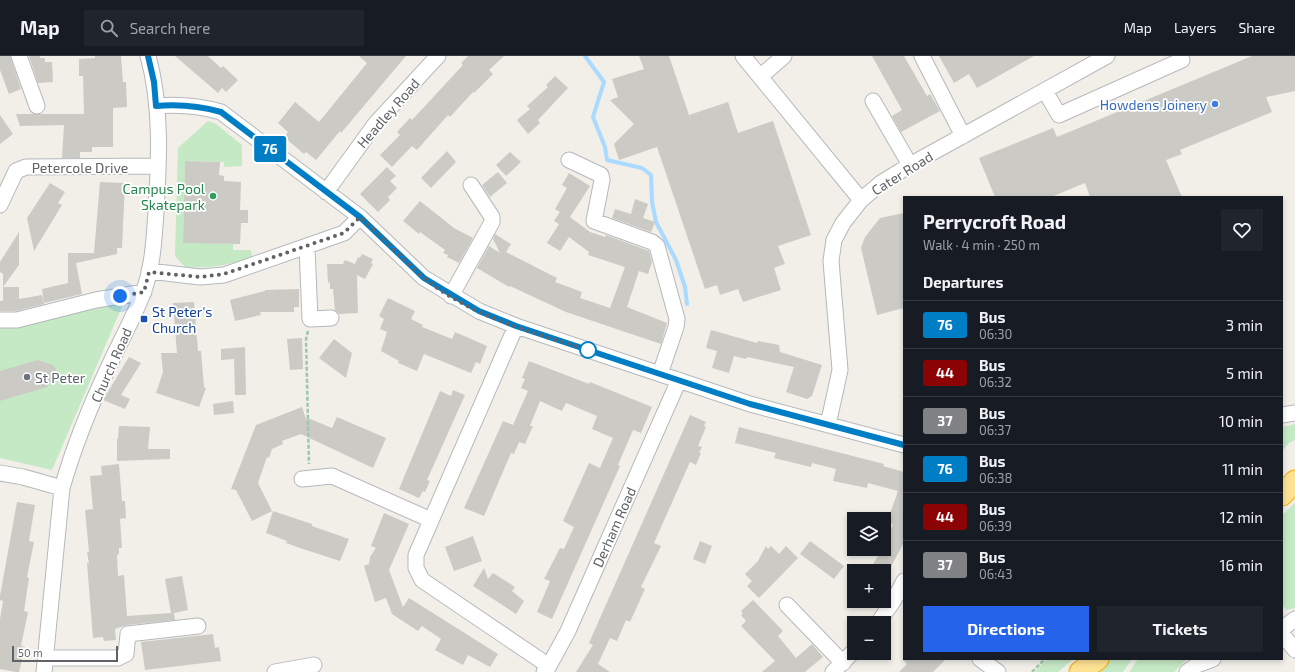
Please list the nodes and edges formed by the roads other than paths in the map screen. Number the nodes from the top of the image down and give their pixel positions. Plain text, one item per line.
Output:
1 (20, 56) edge
2 (148, 56) edge
3 (438, 56) edge
4 (743, 56) edge
5 (784, 56) edge
6 (922, 56) edge
7 (1108, 56) edge
8 (1184, 57) edge
9 (760, 77) junction
10 (1045, 91) junction
11 (873, 101) dead end
12 (37, 106) dead end
13 (156, 106) junction
14 (963, 136) junction
15 (569, 160) dead end
16 (910, 165) junction
17 (158, 166) junction
18 (472, 185) dead end
19 (326, 192) junction
20 (861, 200) junction
21 (0, 205) edge
22 (360, 217) junction
23 (307, 247) junction
24 (149, 272) junction
25 (144, 292) junction
26 (451, 296) junction
27 (331, 318) dead end
28 (0, 320) edge
29 (516, 326) junction
30 (660, 374) junction
31 (679, 380) junction
32 (1295, 413) edge
33 (1283, 415) edge
34 (828, 425) junction
35 (903, 445) edge
36 (0, 473) edge
37 (306, 479) road end
38 (1295, 482) edge
39 (62, 488) junction
40 (1283, 493) edge
41 (431, 520) junction
42 (903, 585) edge
43 (899, 603) edge
44 (787, 605) dead end
45 (885, 616) edge
46 (1295, 619) edge
47 (198, 626) dead end
48 (1283, 628) edge
49 (1283, 635) edge
50 (1295, 650) edge
51 (847, 658) edge
52 (981, 660) edge
53 (1210, 660) edge
54 (45, 665) edge
55 (314, 665) dead end
56 (838, 668) edge
57 (546, 669) edge
58 (275, 672) edge
59 (998, 672) edge
60 (1187, 672) edge

1 - 12 street
2 - 13 street, Church Road
3 - 19 street, Headley Road
4 - 9 street
5 - 9 street
6 - 14 street
7 - 10 street, Cater Road
8 - 10 street
9 - 20 street
10 - 14 street, Cater Road
11 - 16 street
13 - 17 street, Church Road
13 - 19 street
14 - 16 street, Cater Road
15 - 30 street
16 - 20 street, Cater Road
17 - 21 street, Petercole Drive
17 - 24 street, Church Road
18 - 26 street
19 - 22 street
20 - 34 street, Cater Road
22 - 23 street
22 - 26 street
23 - 24 street
23 - 27 street
24 - 25 street, Church Road
25 - 28 street
25 - 39 street, Church Road
26 - 29 street
29 - 30 street
29 - 41 street
30 - 31 street
31 - 34 street
31 - 57 street, Derham Road
32 - 33 street
34 - 35 street
36 - 39 street
37 - 41 street
38 - 40 highway
39 - 54 street, Church Road
41 - 57 street
42 - 43 street
43 - 45 street
44 - 56 street
46 - 48 street
47 - 54 street
49 - 50 street
51 - 56 street
52 - 59 street
53 - 60 street
55 - 58 street

